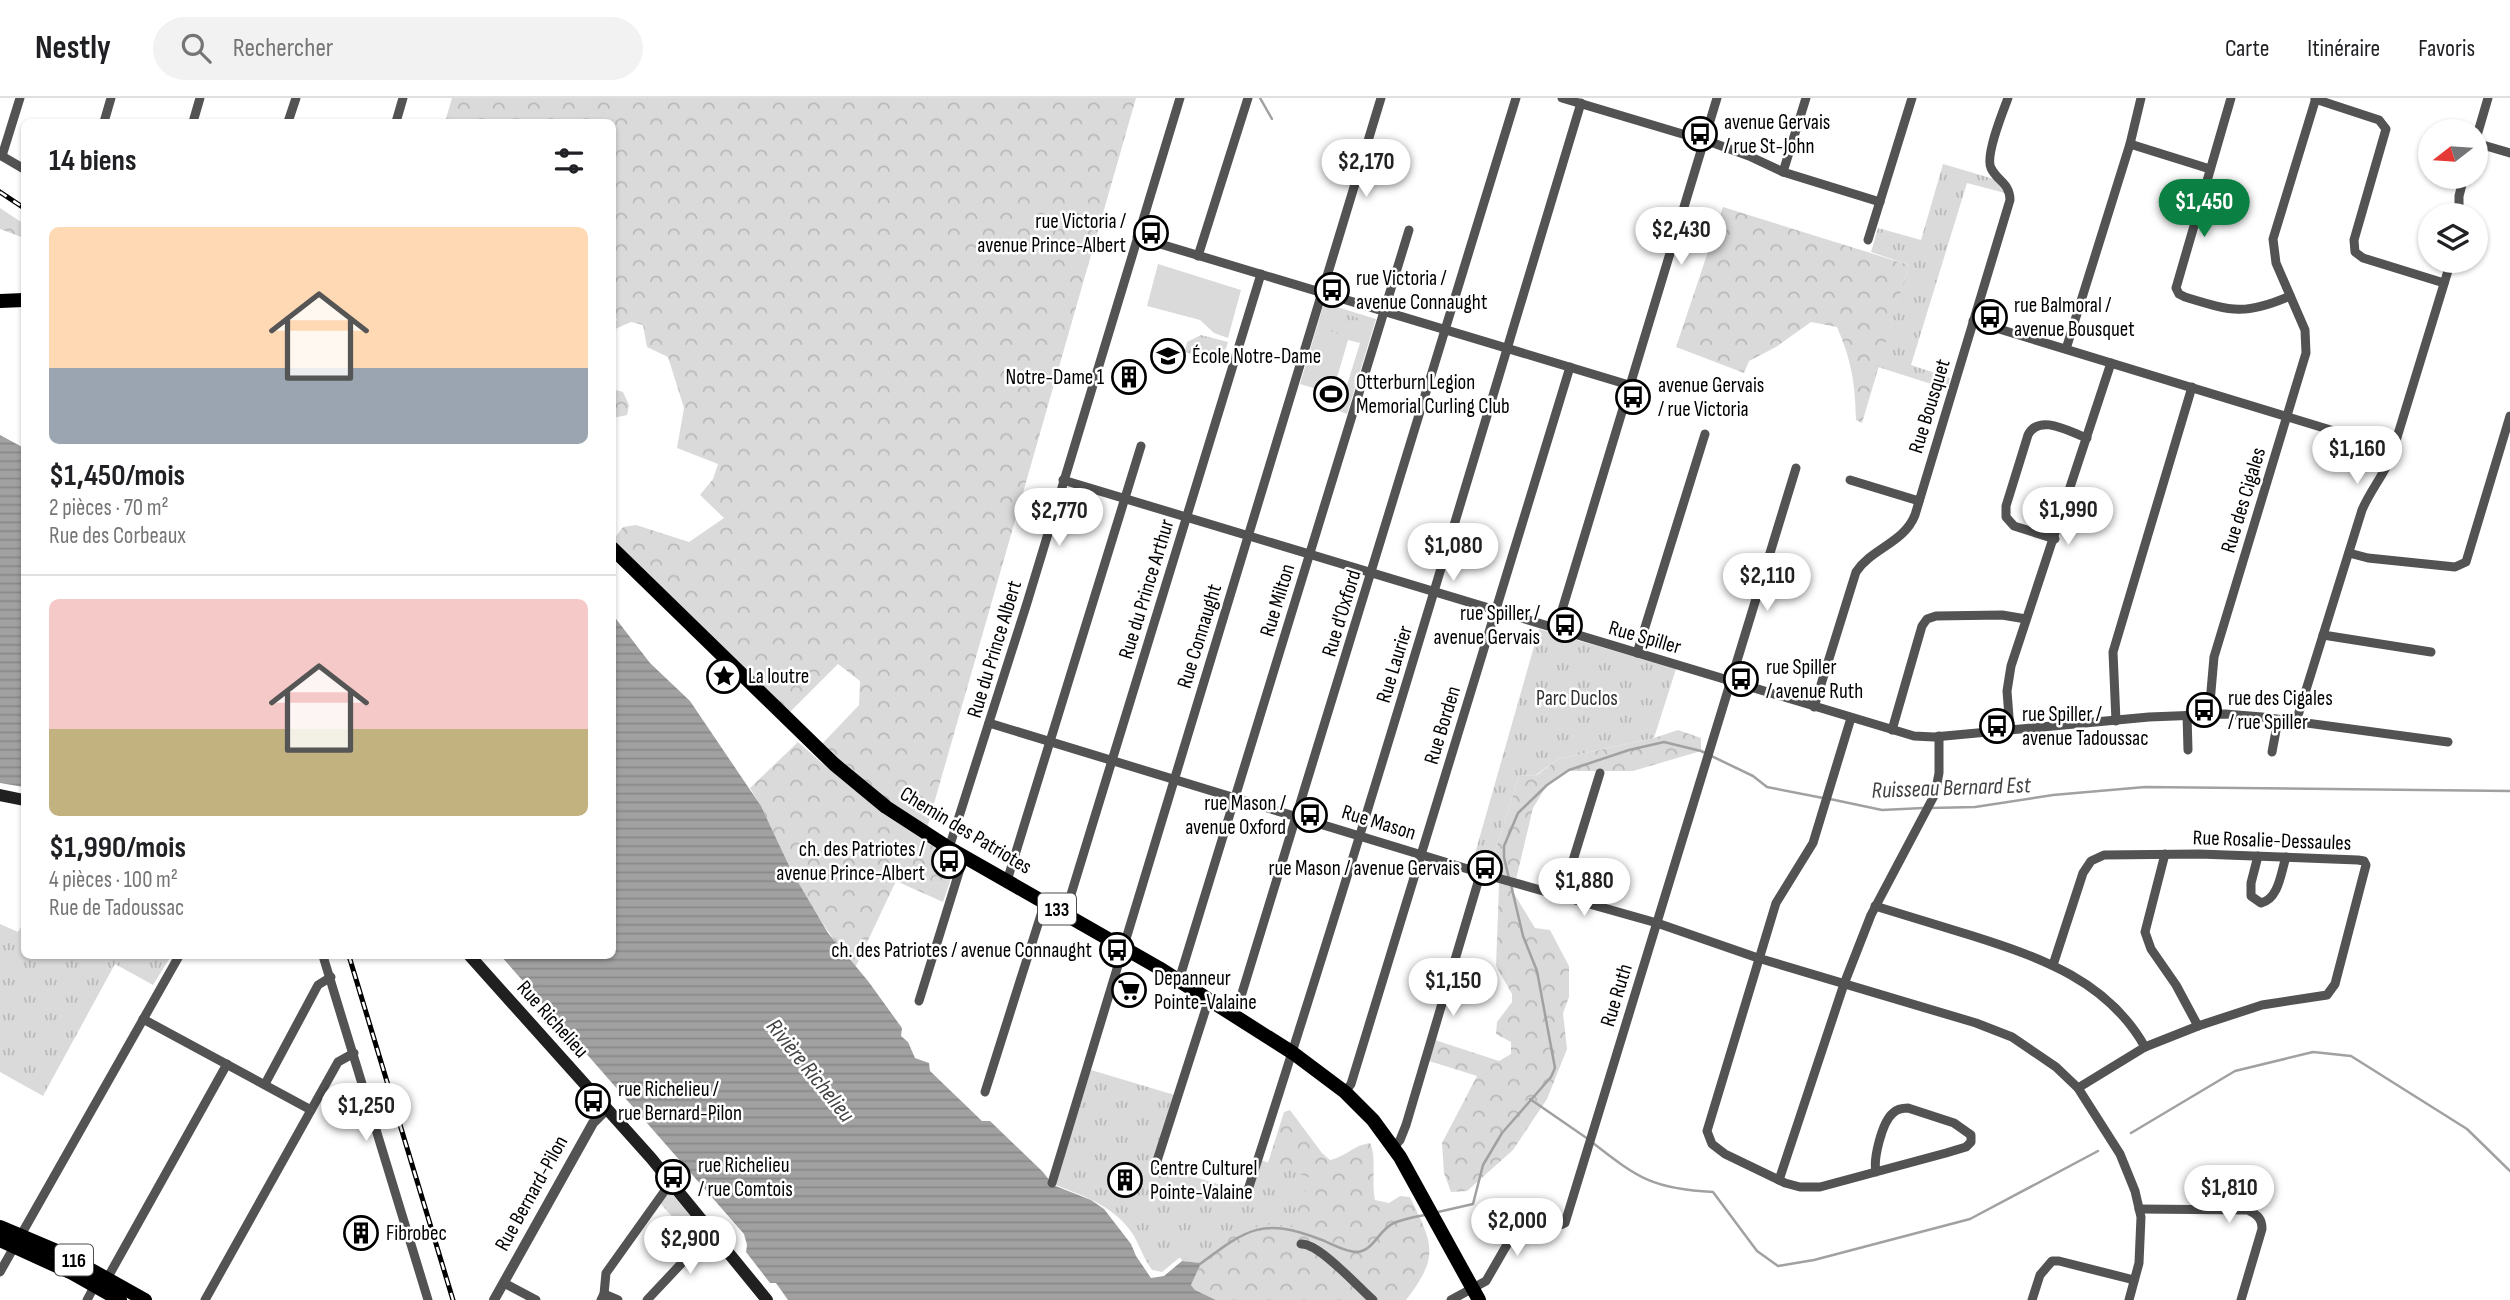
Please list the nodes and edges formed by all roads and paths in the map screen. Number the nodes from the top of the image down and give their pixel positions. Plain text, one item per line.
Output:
1 (20, 98) edge
2 (111, 98) edge
3 (200, 98) edge
4 (296, 98) edge
5 (403, 98) edge
6 (1180, 98) edge
7 (1248, 98) edge
8 (1381, 98) edge
9 (1516, 98) edge
10 (1562, 98) edge
11 (1717, 98) edge
12 (1806, 98) edge
13 (1912, 98) edge
14 (2008, 98) edge
15 (2141, 98) edge
16 (2231, 98) edge
17 (2488, 98) edge
18 (2316, 99) edge
19 (1580, 103) junction
20 (105, 119) edge
21 (194, 119) edge
22 (289, 119) edge
23 (397, 119) edge
24 (2482, 119) edge
25 (1704, 140) junction
26 (2130, 144) junction
27 (2488, 145) edge
28 (2510, 153) edge
29 (1, 155) edge
30 (21, 167) edge
31 (2210, 169) junction
32 (1783, 172) junction
33 (1880, 202) junction
34 (1409, 230) dead end
35 (1137, 237) junction
36 (1868, 240) dead end
37 (1198, 256) junction
38 (2447, 273) edge
39 (1261, 274) junction
40 (2444, 283) junction
41 (1323, 292) junction
42 (2290, 296) junction
43 (21, 300) edge
44 (0, 301) edge
45 (1384, 310) junction
46 (1973, 321) junction
47 (1446, 328) junction
48 (1507, 347) junction
49 (2066, 349) junction
50 (2110, 363) junction
51 (1570, 367) junction
52 (1629, 385) junction
53 (2192, 387) junction
54 (2287, 416) junction
55 (2510, 416) edge
56 (1705, 434) dead end
57 (2087, 438) junction
58 (1141, 446) dead end
59 (2393, 449) junction
60 (1796, 468) dead end
61 (1063, 480) junction
62 (1850, 480) dead end
63 (1125, 498) junction
64 (1919, 501) junction
65 (1186, 517) junction
66 (1248, 537) junction
67 (2055, 539) junction
68 (616, 552) edge
69 (2349, 553) junction
70 (1309, 555) junction
71 (1372, 574) junction
72 (1434, 592) junction
73 (1495, 611) junction
74 (2026, 620) junction
75 (1556, 629) junction
76 (2323, 635) junction
77 (2431, 652) dead end
78 (1637, 653) junction
79 (1730, 681) junction
80 (1814, 707) junction
81 (2210, 714) junction
82 (2188, 715) junction
83 (1851, 718) junction
84 (2277, 720) junction
85 (2116, 721) junction
86 (2297, 722) junction
87 (989, 723) junction
88 (1892, 730) junction
89 (2010, 730) junction
90 (1938, 737) junction
91 (1051, 741) junction
92 (2448, 742) dead end
93 (2188, 750) dead end
94 (2272, 752) dead end
95 (1113, 760) junction
96 (1600, 774) dead end
97 (1174, 779) junction
98 (0, 795) edge
99 (1236, 797) junction
100 (21, 799) edge
101 (1298, 816) junction
102 (1360, 834) junction
103 (949, 848) junction
104 (1421, 853) junction
105 (2165, 854) junction
106 (964, 856) junction
107 (2258, 856) junction
108 (2286, 857) junction
109 (1485, 874) junction
110 (1007, 881) junction
111 (1562, 896) junction
112 (1045, 902) junction
113 (1875, 906) junction
114 (1065, 914) junction
115 (1657, 923) junction
116 (1125, 948) junction
117 (1758, 958) junction
118 (177, 959) edge
119 (324, 959) edge
120 (473, 959) edge
121 (2053, 965) junction
122 (331, 977) junction
123 (1179, 980) junction
124 (1844, 984) junction
125 (1209, 999) junction
126 (919, 1001) dead end
127 (1235, 1016) junction
128 (143, 1018) junction
129 (2198, 1026) junction
130 (2145, 1047) junction
131 (354, 1053) junction
132 (1293, 1053) junction
133 (227, 1064) junction
134 (265, 1084) junction
135 (2078, 1088) junction
136 (985, 1092) dead end
137 (1345, 1092) junction
138 (607, 1109) junction
139 (311, 1110) junction
140 (1394, 1147) junction
141 (1155, 1167) dead end
142 (1876, 1172) junction
143 (1779, 1180) junction
144 (671, 1182) junction
145 (1052, 1184) dead end
146 (1247, 1194) dead end
147 (2139, 1209) junction
148 (0, 1227) edge
149 (712, 1231) junction
150 (18, 1240) junction
151 (0, 1241) edge
152 (1301, 1244) dead end
153 (0, 1272) edge
154 (2134, 1280) junction
155 (101, 1281) junction
156 (504, 1283) junction
157 (1476, 1294) edge
158 (603, 1297) edge
159 (763, 1299) edge
160 (87, 1300) edge
161 (120, 1300) edge
162 (145, 1300) edge
163 (205, 1300) edge
164 (428, 1300) edge
165 (494, 1300) edge
166 (536, 1300) edge
167 (618, 1300) edge
168 (647, 1300) edge
169 (1373, 1300) edge
170 (1451, 1300) edge
171 (2032, 1300) edge
172 (2129, 1300) edge
173 (2241, 1300) edge

1 - 29 street
2 - 20 street
3 - 21 street
4 - 22 street
5 - 23 street
6 - 35 street, Rue du Prince Albert
7 - 37 street
8 - 41 street, Rue Connaught
9 - 47 street, Rue d'Oxford
10 - 19 street
11 - 25 street
12 - 32 street
13 - 33 street
14 - 46 street, Rue Bousquet
15 - 26 street
16 - 31 street
17 - 24 street
18 - 40 street
18 - 42 street, Rue des Cigales
19 - 25 street
19 - 48 street, Rue Laurier
25 - 32 street
25 - 52 street
26 - 31 street
26 - 49 street
27 - 28 street
29 - 30 street
31 - 42 street
32 - 33 street
33 - 36 street
34 - 45 street, Rue Milton
35 - 37 street
35 - 61 street, Rue du Prince Albert
37 - 39 street
38 - 40 street
39 - 41 street
39 - 65 street, Rue du Prince Arthur
40 - 59 street
41 - 45 street
41 - 66 street, Rue Connaught
42 - 54 street, Rue des Cigales
43 - 44 main road
45 - 47 street
45 - 70 street, Rue Milton
46 - 49 street
46 - 64 street, Rue Bousquet
47 - 48 street
47 - 71 street, Rue d'Oxford
48 - 51 street
48 - 72 street, Rue Laurier
49 - 50 street
50 - 53 street
50 - 57 street
51 - 52 street
51 - 73 street, Rue Borden
52 - 75 street
53 - 54 street
53 - 85 street
54 - 59 street
54 - 81 street, Rue des Cigales
55 - 69 street
56 - 78 street
57 - 67 street
57 - 67 street
58 - 63 street
59 - 69 street
60 - 79 street, Rue Ruth
61 - 63 street, Rue Spiller
61 - 87 street, Rue du Prince Albert
62 - 64 street
63 - 65 street, Rue Spiller
63 - 91 street
64 - 80 street, Rue Bousquet
65 - 66 street, Rue Spiller
65 - 95 street, Rue du Prince Arthur
66 - 70 street, Rue Spiller
66 - 97 street, Rue Connaught
67 - 74 street
68 - 103 main road, Chemin des Patriotes / 133
69 - 76 street
70 - 71 street, Rue Spiller
70 - 99 street, Rue Milton
71 - 72 street, Rue Spiller
71 - 101 street, Rue d'Oxford
72 - 73 street, Rue Spiller
72 - 102 street, Rue Laurier
73 - 75 street, Rue Spiller
73 - 104 street, Rue Borden
74 - 88 street
74 - 89 street
75 - 78 street, Rue Spiller
76 - 77 street
76 - 86 street
78 - 79 street, Rue Spiller
79 - 80 street, Rue Spiller
79 - 115 street, Rue Ruth
80 - 83 street, Rue Spiller
81 - 82 street, Rue Spiller
81 - 84 street, Rue Spiller
82 - 85 street, Rue Spiller
82 - 93 street
83 - 88 street, Rue Spiller
83 - 117 street
84 - 86 street, Rue Spiller
84 - 94 street
85 - 89 street, Rue Spiller
86 - 92 street, Rue Spiller
87 - 91 street, Rue Mason
87 - 103 street, Rue du Prince Albert
88 - 90 street, Rue Spiller
89 - 90 street, Rue Spiller
90 - 113 street
91 - 95 street, Rue Mason
91 - 110 street
95 - 97 street, Rue Mason
95 - 114 street, Rue du Prince Arthur
96 - 111 street
97 - 99 street, Rue Mason
97 - 116 street, Rue Connaught
98 - 100 main road
99 - 101 street, Rue Mason
99 - 123 street, Rue Milton
101 - 102 street, Rue Mason
101 - 127 street, Rue d'Oxford
102 - 104 street, Rue Mason
102 - 132 street, Rue Laurier
103 - 106 main road, Chemin des Patriotes / 133
104 - 109 street, Rue Mason
104 - 137 street, Rue Borden
105 - 107 street, Rue Rosalie-Dessaules
105 - 121 street, Rue Rosalie-Dessaules
105 - 129 street
106 - 110 main road, Chemin des Patriotes / 133
106 - 126 street
107 - 108 street, Rue Rosalie-Dessaules
107 - 108 street
108 - 129 street, Rue Rosalie-Dessaules
109 - 111 street, Rue Mason
109 - 140 street
110 - 112 main road, Chemin des Patriotes / 133
111 - 115 street, Rue Mason
112 - 114 main road, Chemin des Patriotes / 133
112 - 136 street
113 - 121 street
113 - 124 street
114 - 116 main road, Chemin des Patriotes / 133
115 - 117 street, Rue Mason
115 - 157 street, Rue Ruth
116 - 123 main road, Chemin des Patriotes / 133
116 - 145 street, Rue Connaught
117 - 124 street, Rue Mason
117 - 143 street
118 - 128 street
119 - 122 street
120 - 138 main road, Rue Richelieu
121 - 130 street
122 - 131 street
122 - 134 street
123 - 125 main road, Chemin des Patriotes / 133
124 - 135 street, Rue Mason
124 - 143 street
125 - 127 main road, Chemin des Patriotes / 133
125 - 141 street
127 - 132 main road, Chemin des Patriotes / 133
128 - 133 street
128 - 150 street
129 - 130 street, Rue Rosalie-Dessaules
130 - 135 street, Rue Rosalie-Dessaules
131 - 139 street
131 - 164 street
132 - 137 main road, Chemin des Patriotes / 133
132 - 146 street, Rue Laurier
133 - 134 street
133 - 155 street
134 - 139 street
135 - 147 street, Rue Mason
137 - 140 main road, Chemin des Patriotes / 133
138 - 144 main road, Rue Richelieu
138 - 156 street, Rue Bernard-Pilon
139 - 163 street
140 - 157 main road, Chemin des Patriotes / 133
142 - 142 street
142 - 143 street
144 - 149 main road, Rue Richelieu
144 - 158 street
147 - 154 street, Rue Mason
147 - 173 street
148 - 150 main road, 116
149 - 159 main road, Rue Richelieu
149 - 168 street
150 - 151 main road, 116
150 - 153 street
150 - 155 main road, 116
152 - 169 street
154 - 171 street
154 - 172 street, Rue Mason
155 - 160 street
155 - 161 main road, 116
155 - 162 main road, 116
156 - 165 street, Rue Bernard-Pilon
156 - 166 street
157 - 170 street, Rue Ruth
158 - 167 street

